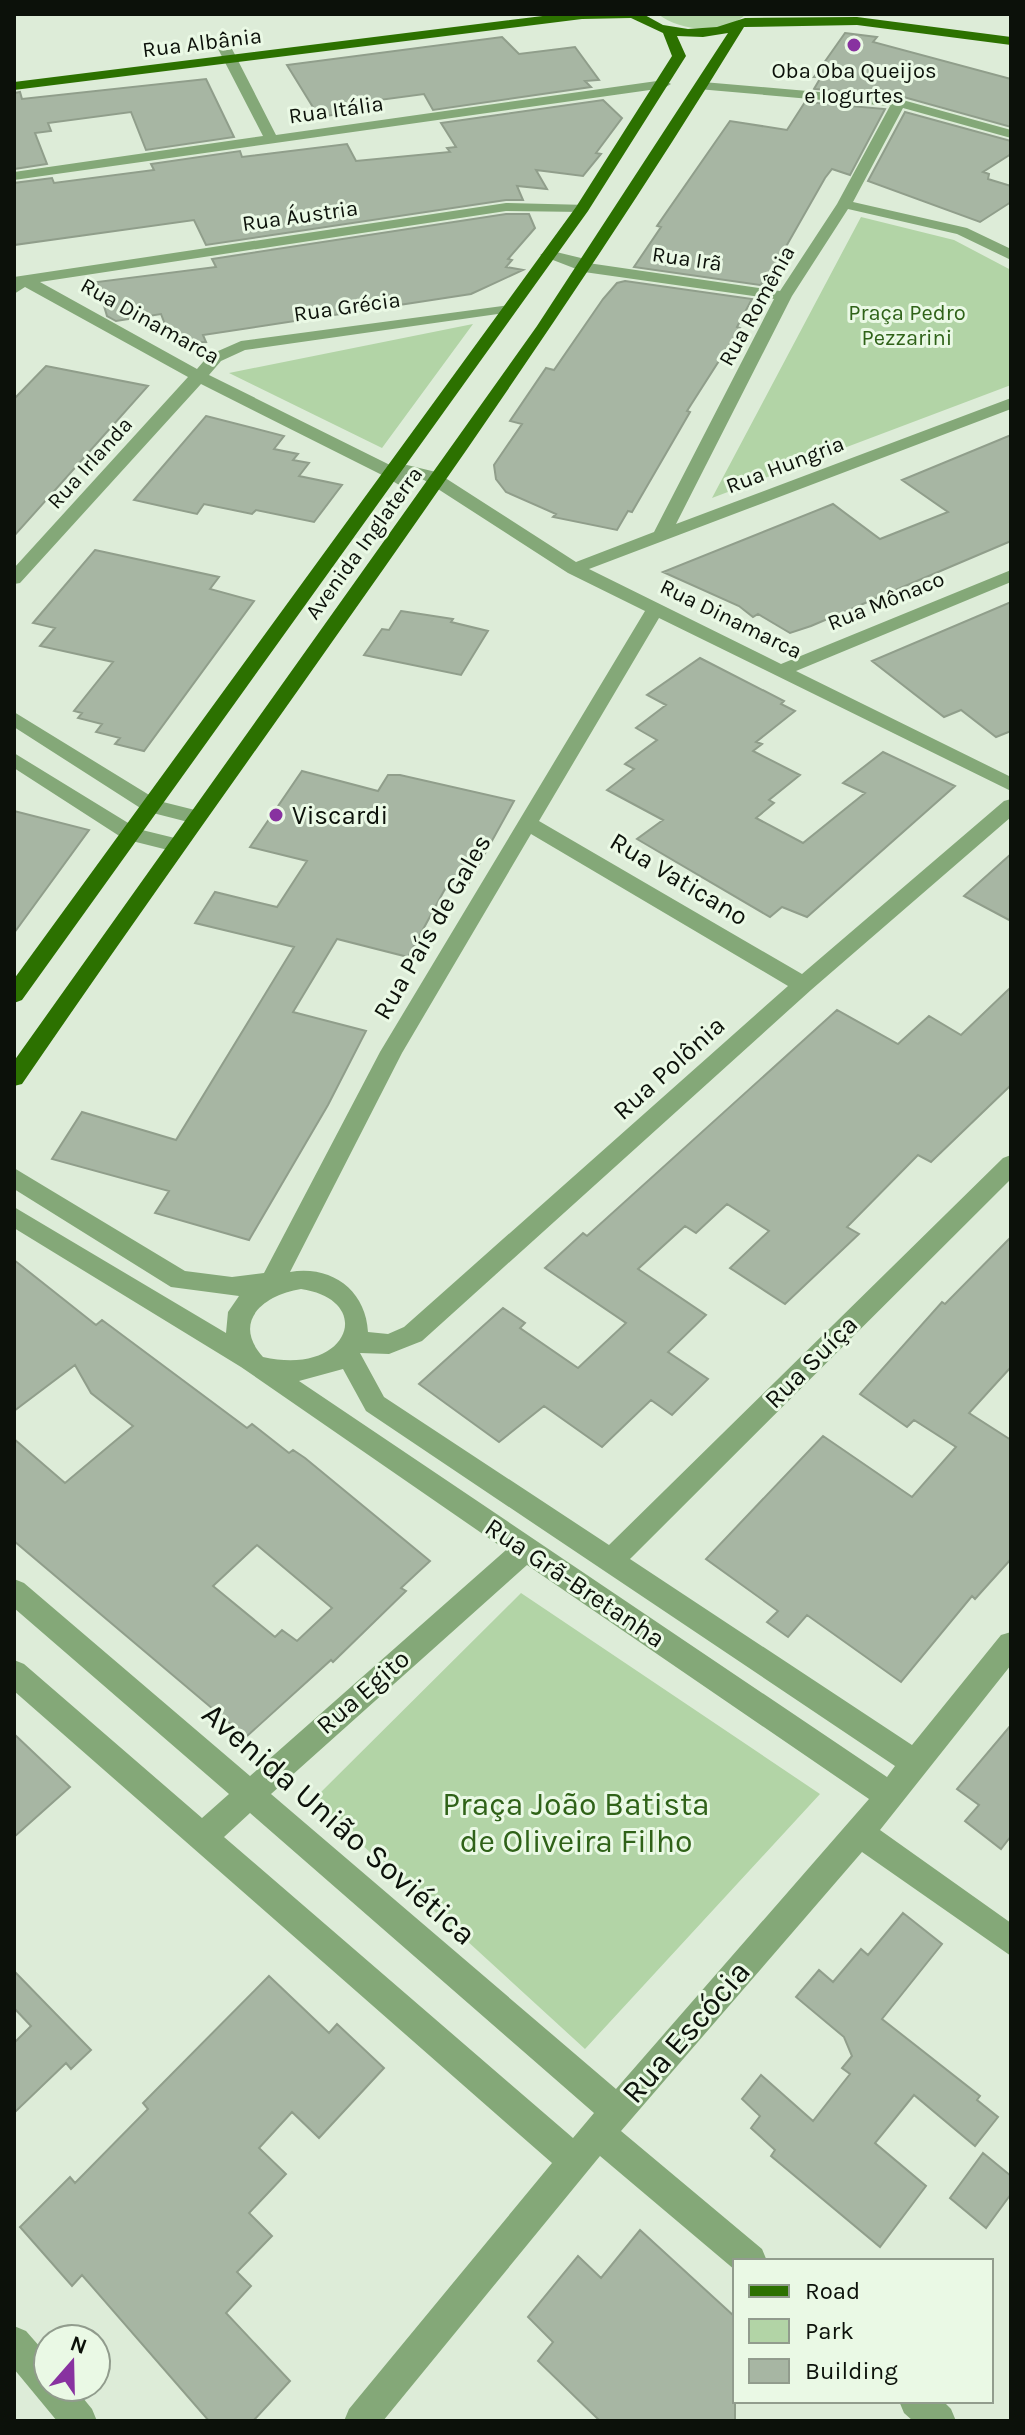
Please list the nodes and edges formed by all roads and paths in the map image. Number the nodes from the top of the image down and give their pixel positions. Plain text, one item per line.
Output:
1 (469, 14) edge
2 (634, 14) edge
3 (907, 14) edge
4 (746, 20) edge
5 (668, 30) junction
6 (1011, 30) edge
7 (1011, 41) edge
8 (223, 45) junction
9 (232, 59) junction
10 (14, 71) edge
11 (684, 83) junction
12 (14, 86) edge
13 (899, 103) junction
14 (1011, 134) edge
15 (273, 142) junction
16 (14, 176) edge
17 (844, 204) junction
18 (583, 208) junction
19 (1011, 255) edge
20 (543, 261) junction
21 (584, 267) junction
22 (17, 281) edge
23 (784, 296) junction
24 (511, 307) junction
25 (198, 376) junction
26 (1011, 403) edge
27 (392, 473) junction
28 (437, 483) junction
29 (687, 486) junction
30 (724, 512) junction
31 (661, 536) junction
32 (574, 569) junction
33 (1011, 575) edge
34 (14, 579) edge
35 (655, 609) junction
36 (780, 671) junction
37 (14, 718) edge
38 (14, 759) edge
39 (1011, 785) edge
40 (152, 806) junction
41 (1011, 806) edge
42 (196, 817) junction
43 (526, 822) junction
44 (131, 834) junction
45 (176, 845) junction
46 (803, 985) junction
47 (14, 995) edge
48 (14, 1078) edge
49 (1011, 1164) edge
50 (14, 1177) edge
51 (14, 1216) edge
52 (272, 1282) junction
53 (350, 1346) junction
54 (257, 1364) junction
55 (526, 1549) junction
56 (611, 1560) junction
57 (14, 1591) edge
58 (1011, 1644) edge
59 (14, 1673) edge
60 (916, 1764) junction
61 (249, 1793) junction
62 (890, 1796) junction
63 (860, 1833) junction
64 (202, 1837) junction
65 (1011, 1941) edge
66 (607, 2122) junction
67 (575, 2161) junction
68 (748, 2259) edge
69 (14, 2343) edge
70 (32, 2364) edge
71 (65, 2403) edge
72 (918, 2403) edge
73 (80, 2421) edge
74 (361, 2421) edge
75 (939, 2421) edge

1 - 8 main road, Rua Albânia
2 - 5 main road
2 - 9 main road, Rua Albânia
3 - 6 main road
4 - 5 main road
4 - 7 main road
4 - 11 main road, Avenida Inglaterra
5 - 11 main road
8 - 9 street
8 - 10 main road, Rua Albânia
9 - 12 main road, Rua Albânia
9 - 15 street
11 - 13 street, Rua Itália
11 - 15 street, Rua Itália
11 - 18 main road, Avenida Inglaterra
11 - 21 main road, Avenida Inglaterra
13 - 14 street, Rua Itália
13 - 17 street, Rua Romênia
15 - 16 street, Rua Itália
17 - 19 street
17 - 23 street, Rua Romênia
18 - 20 main road, Avenida Inglaterra
18 - 22 street, Rua Áustria
20 - 21 street, Rua Irã
20 - 24 main road, Avenida Inglaterra
21 - 23 street, Rua Irã
21 - 28 main road, Avenida Inglaterra
22 - 25 street, Rua Dinamarca
23 - 29 street, Rua Romênia
24 - 25 street, Rua Grécia
24 - 27 main road, Avenida Inglaterra
25 - 27 street, Rua Dinamarca
25 - 34 street, Rua Irlanda
26 - 30 street, Rua Hungria
27 - 28 street, Rua Dinamarca
27 - 40 main road, Avenida Inglaterra
28 - 32 street, Rua Dinamarca
28 - 42 main road, Avenida Inglaterra
29 - 30 street
29 - 31 street, Rua Romênia
30 - 31 street, Rua Hungria
31 - 32 street, Rua Hungria
32 - 35 street, Rua Dinamarca
33 - 36 street, Rua Mônaco
35 - 36 street, Rua Dinamarca
35 - 43 street, Rua País de Gales
36 - 39 street, Rua Dinamarca
37 - 40 street
38 - 44 street
40 - 42 street
40 - 44 main road, Avenida Inglaterra
41 - 46 street, Rua Polônia
42 - 45 main road, Avenida Inglaterra
43 - 46 street, Rua Vaticano
43 - 52 street, Rua País de Gales
44 - 45 street
44 - 47 main road, Avenida Inglaterra
45 - 48 main road, Avenida Inglaterra
46 - 53 street, Rua Polônia
49 - 56 street, Rua Suíça
50 - 52 street
51 - 54 street, Rua Grã-Bretanha
52 - 53 street
52 - 54 street
53 - 54 street
53 - 56 street, Rua Grã-Bretanha
54 - 55 street, Rua Grã-Bretanha
55 - 61 street, Rua Egito
55 - 62 street, Rua Grã-Bretanha
56 - 60 street, Rua Grã-Bretanha
57 - 61 street, Avenida União Soviética
58 - 60 street, Rua Escócia
59 - 64 street
60 - 62 street, Rua Escócia
61 - 64 street, Rua Egito
61 - 66 street, Avenida União Soviética
62 - 63 street, Rua Escócia
63 - 65 street
63 - 66 street, Rua Escócia
64 - 67 street
66 - 67 street, Rua Escócia
66 - 68 street, Avenida União Soviética
67 - 74 street, Rua Escócia
69 - 70 street
71 - 73 street
72 - 75 street

